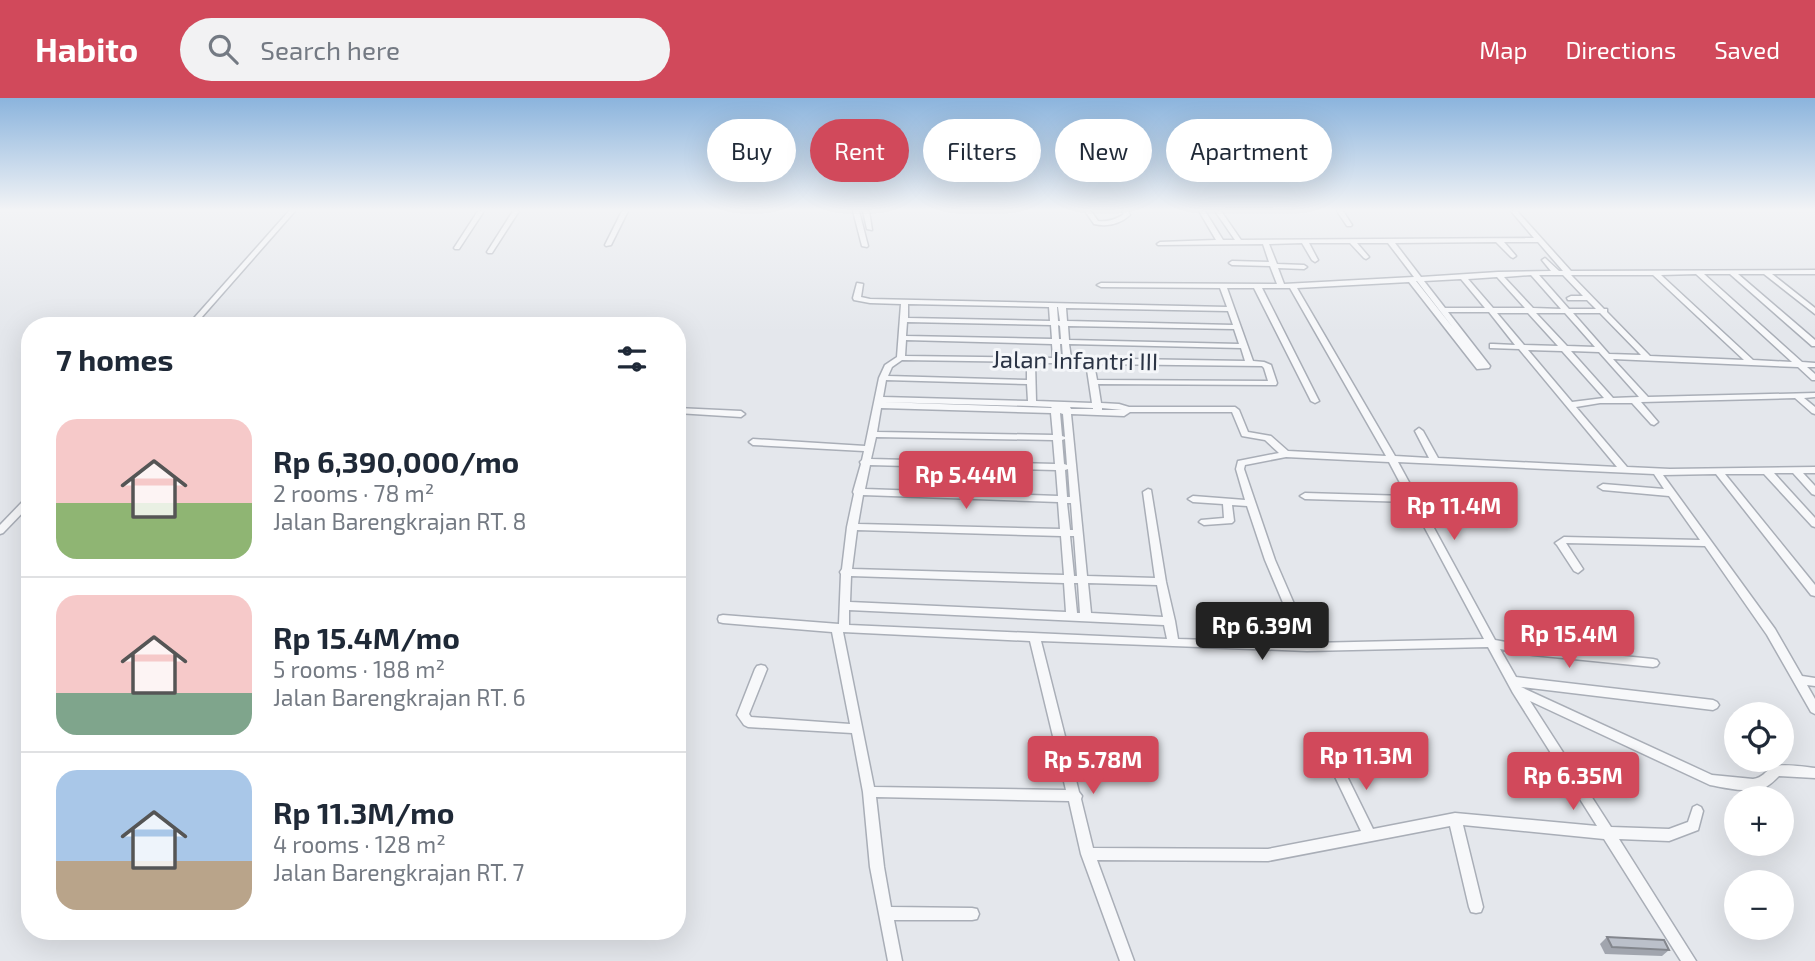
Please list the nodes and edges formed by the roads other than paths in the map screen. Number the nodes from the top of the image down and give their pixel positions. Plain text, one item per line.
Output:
1 (256, 251) edge
2 (1268, 251) edge
3 (1310, 251) edge
4 (1361, 251) edge
5 (1397, 251) edge
6 (1509, 251) edge
7 (1547, 251) edge
8 (1513, 256) dead end
9 (1366, 257) dead end
10 (1315, 260) dead end
11 (1545, 260) dead end
12 (1232, 262) dead end
13 (1273, 265) junction
14 (1304, 267) dead end
15 (1654, 272) junction
16 (1697, 272) junction
17 (1731, 272) junction
18 (1765, 272) junction
19 (1801, 272) junction
20 (1815, 272) edge
21 (1533, 273) junction
22 (1563, 273) junction
23 (1498, 274) junction
24 (1462, 276) junction
25 (1415, 279) junction
26 (1815, 282) edge
27 (859, 284) dead end
28 (1101, 285) dead end
29 (1223, 285) junction
30 (1257, 286) junction
31 (1281, 286) junction
32 (1292, 286) junction
33 (1571, 298) dead end
34 (1591, 298) junction
35 (905, 301) junction
36 (1058, 306) junction
37 (1231, 309) junction
38 (1444, 310) junction
39 (1491, 310) junction
40 (1530, 310) junction
41 (1566, 311) junction
42 (1604, 311) junction
43 (1815, 312) edge
44 (198, 317) edge
45 (905, 320) junction
46 (1448, 321) junction
47 (1054, 323) junction
48 (1064, 323) junction
49 (1237, 327) junction
50 (902, 338) junction
51 (1056, 342) junction
52 (1066, 342) junction
53 (1815, 344) edge
54 (1242, 346) junction
55 (1493, 346) dead end
56 (1521, 346) junction
57 (1564, 348) junction
58 (1604, 353) junction
59 (901, 358) junction
60 (1648, 358) junction
61 (1031, 361) junction
62 (1057, 361) junction
63 (1067, 361) junction
64 (1090, 362) junction
65 (1751, 362) junction
66 (1217, 364) junction
67 (1250, 364) junction
68 (1799, 364) junction
69 (1815, 365) edge
70 (883, 378) junction
71 (1815, 378) edge
72 (1224, 379) dead end
73 (1030, 382) junction
74 (1093, 382) junction
75 (1796, 395) junction
76 (1815, 395) edge
77 (1634, 400) junction
78 (1646, 400) junction
79 (1315, 401) dead end
80 (1611, 401) junction
81 (880, 402) junction
82 (1032, 404) junction
83 (1570, 405) junction
84 (1055, 407) junction
85 (1067, 408) junction
86 (1097, 409) junction
87 (686, 411) edge
88 (1815, 411) edge
89 (741, 414) dead end
90 (1654, 422) dead end
91 (1419, 431) dead end
92 (873, 434) junction
93 (1058, 438) junction
94 (1070, 438) junction
95 (753, 442) dead end
96 (868, 449) junction
97 (1286, 454) junction
98 (1391, 457) junction
99 (1434, 459) junction
100 (864, 462) junction
101 (1060, 467) junction
102 (1073, 468) junction
103 (1624, 469) junction
104 (1795, 470) junction
105 (1815, 470) edge
106 (1656, 471) junction
107 (1719, 471) junction
108 (1767, 471) junction
109 (1602, 487) dead end
110 (858, 492) junction
111 (1148, 492) dead end
112 (1815, 492) edge
113 (1671, 493) junction
114 (1305, 496) dead end
115 (1062, 499) junction
116 (1193, 499) dead end
117 (1414, 499) junction
118 (1076, 500) junction
119 (1227, 502) junction
120 (1248, 503) junction
121 (21, 509) edge
122 (1204, 522) dead end
123 (1815, 524) edge
124 (852, 527) junction
125 (0, 531) edge
126 (1065, 533) junction
127 (1078, 533) junction
128 (1707, 543) junction
129 (1578, 569) dead end
130 (845, 572) junction
131 (1069, 579) junction
132 (1083, 579) junction
133 (1161, 582) junction
134 (1815, 592) edge
135 (844, 606) junction
136 (1072, 616) junction
137 (1086, 617) junction
138 (723, 619) dead end
139 (1170, 621) junction
140 (841, 628) junction
141 (1035, 637) junction
142 (1173, 643) junction
143 (1490, 643) junction
144 (1307, 647) junction
145 (1653, 663) dead end
146 (761, 669) dead end
147 (1799, 680) junction
148 (1815, 682) edge
149 (1514, 686) junction
150 (1713, 705) dead end
151 (1815, 709) edge
152 (856, 729) junction
153 (1334, 762) dead end
154 (1815, 773) edge
155 (869, 792) junction
156 (1076, 796) junction
157 (1697, 811) dead end
158 (1455, 819) junction
159 (1606, 832) junction
160 (1369, 835) junction
161 (1088, 854) junction
162 (1476, 907) dead end
163 (886, 913) junction
164 (971, 914) dead end
165 (895, 961) edge
166 (1127, 961) edge
167 (1689, 961) edge

1 - 44 street
2 - 13 street
3 - 10 street
4 - 9 street
5 - 25 street
6 - 8 street
7 - 22 street
11 - 22 street
12 - 13 street
13 - 14 street
13 - 31 street
15 - 16 street
15 - 22 street
15 - 65 street
16 - 17 street
16 - 68 street
17 - 18 street
17 - 53 street
18 - 19 street
18 - 43 street
19 - 20 street
19 - 26 street
21 - 22 street
21 - 23 street
21 - 41 street
22 - 34 street
23 - 24 street
23 - 40 street
24 - 25 street
24 - 39 street
25 - 32 street
25 - 38 street
25 - 46 street
27 - 35 street
28 - 29 street
29 - 30 street
29 - 37 street
30 - 31 street
30 - 79 street
31 - 32 street
32 - 98 street
33 - 34 street
34 - 42 street
35 - 36 street
35 - 45 street
36 - 37 street
36 - 47 street
36 - 48 street
37 - 49 street
38 - 39 street
38 - 46 street
39 - 40 street
39 - 56 street
40 - 41 street
40 - 57 street
41 - 42 street
41 - 58 street
42 - 60 street
45 - 47 street
45 - 50 street
46 - 46 street
47 - 48 street
47 - 51 street
48 - 49 street
48 - 52 street
49 - 54 street
50 - 51 street
50 - 59 street
51 - 52 street
51 - 62 street
52 - 54 street
52 - 63 street
54 - 67 street
55 - 56 street
56 - 57 street
56 - 83 street
57 - 58 street
57 - 80 street
58 - 60 street
58 - 78 street
59 - 61 street, Jalan Infantri III
59 - 70 street
60 - 65 street
61 - 62 street, Jalan Infantri III
61 - 73 street
62 - 63 street, Jalan Infantri III
63 - 64 street, Jalan Infantri III
64 - 66 street, Jalan Infantri III
64 - 74 street
65 - 68 street
66 - 67 street, Jalan Infantri III
66 - 72 street
67 - 74 street
68 - 69 street
68 - 71 street
70 - 73 street
70 - 81 street
73 - 82 street
74 - 86 street
75 - 76 street
75 - 78 street
75 - 88 street
77 - 78 street
77 - 80 street
77 - 90 street
80 - 83 street
81 - 82 street
81 - 84 street
81 - 92 street
82 - 84 street
83 - 103 street
84 - 85 street
84 - 93 street
85 - 86 street
85 - 94 street
86 - 97 street
87 - 89 street
91 - 99 street
92 - 93 street
92 - 96 street
93 - 94 street
93 - 101 street
94 - 102 street
95 - 96 street
96 - 100 street
97 - 98 street
97 - 120 street
98 - 99 street
98 - 117 street
99 - 103 street
100 - 101 street
100 - 110 street
101 - 102 street
101 - 115 street
102 - 118 street
103 - 106 street
104 - 105 street
104 - 108 street
104 - 112 street
106 - 107 street
106 - 113 street
107 - 108 street
107 - 134 street
108 - 123 street
109 - 113 street
110 - 115 street
110 - 124 street
111 - 133 street
113 - 128 street
114 - 117 street
115 - 118 street
115 - 126 street
116 - 119 street
117 - 143 street
118 - 127 street
119 - 120 street
119 - 122 street
120 - 144 street
121 - 125 street
124 - 126 street
124 - 130 street
126 - 127 street
126 - 131 street
127 - 132 street
128 - 129 street
128 - 147 street
130 - 131 street
130 - 135 street
131 - 132 street
131 - 136 street
132 - 133 street
132 - 137 street
133 - 139 street
135 - 136 street
135 - 140 street
136 - 137 street
137 - 139 street
138 - 140 street
139 - 142 street
140 - 141 street
140 - 152 street
141 - 142 street
141 - 156 street
142 - 144 street
143 - 144 street
143 - 145 street
143 - 149 street
146 - 152 street
147 - 148 street
147 - 151 street
149 - 150 street
149 - 154 street
149 - 159 street
152 - 155 street
153 - 160 street
155 - 156 street
155 - 163 street
156 - 161 street
157 - 159 street
158 - 159 street
158 - 160 street
158 - 162 street
159 - 167 street
160 - 161 street
161 - 166 street
163 - 164 street
163 - 165 street

